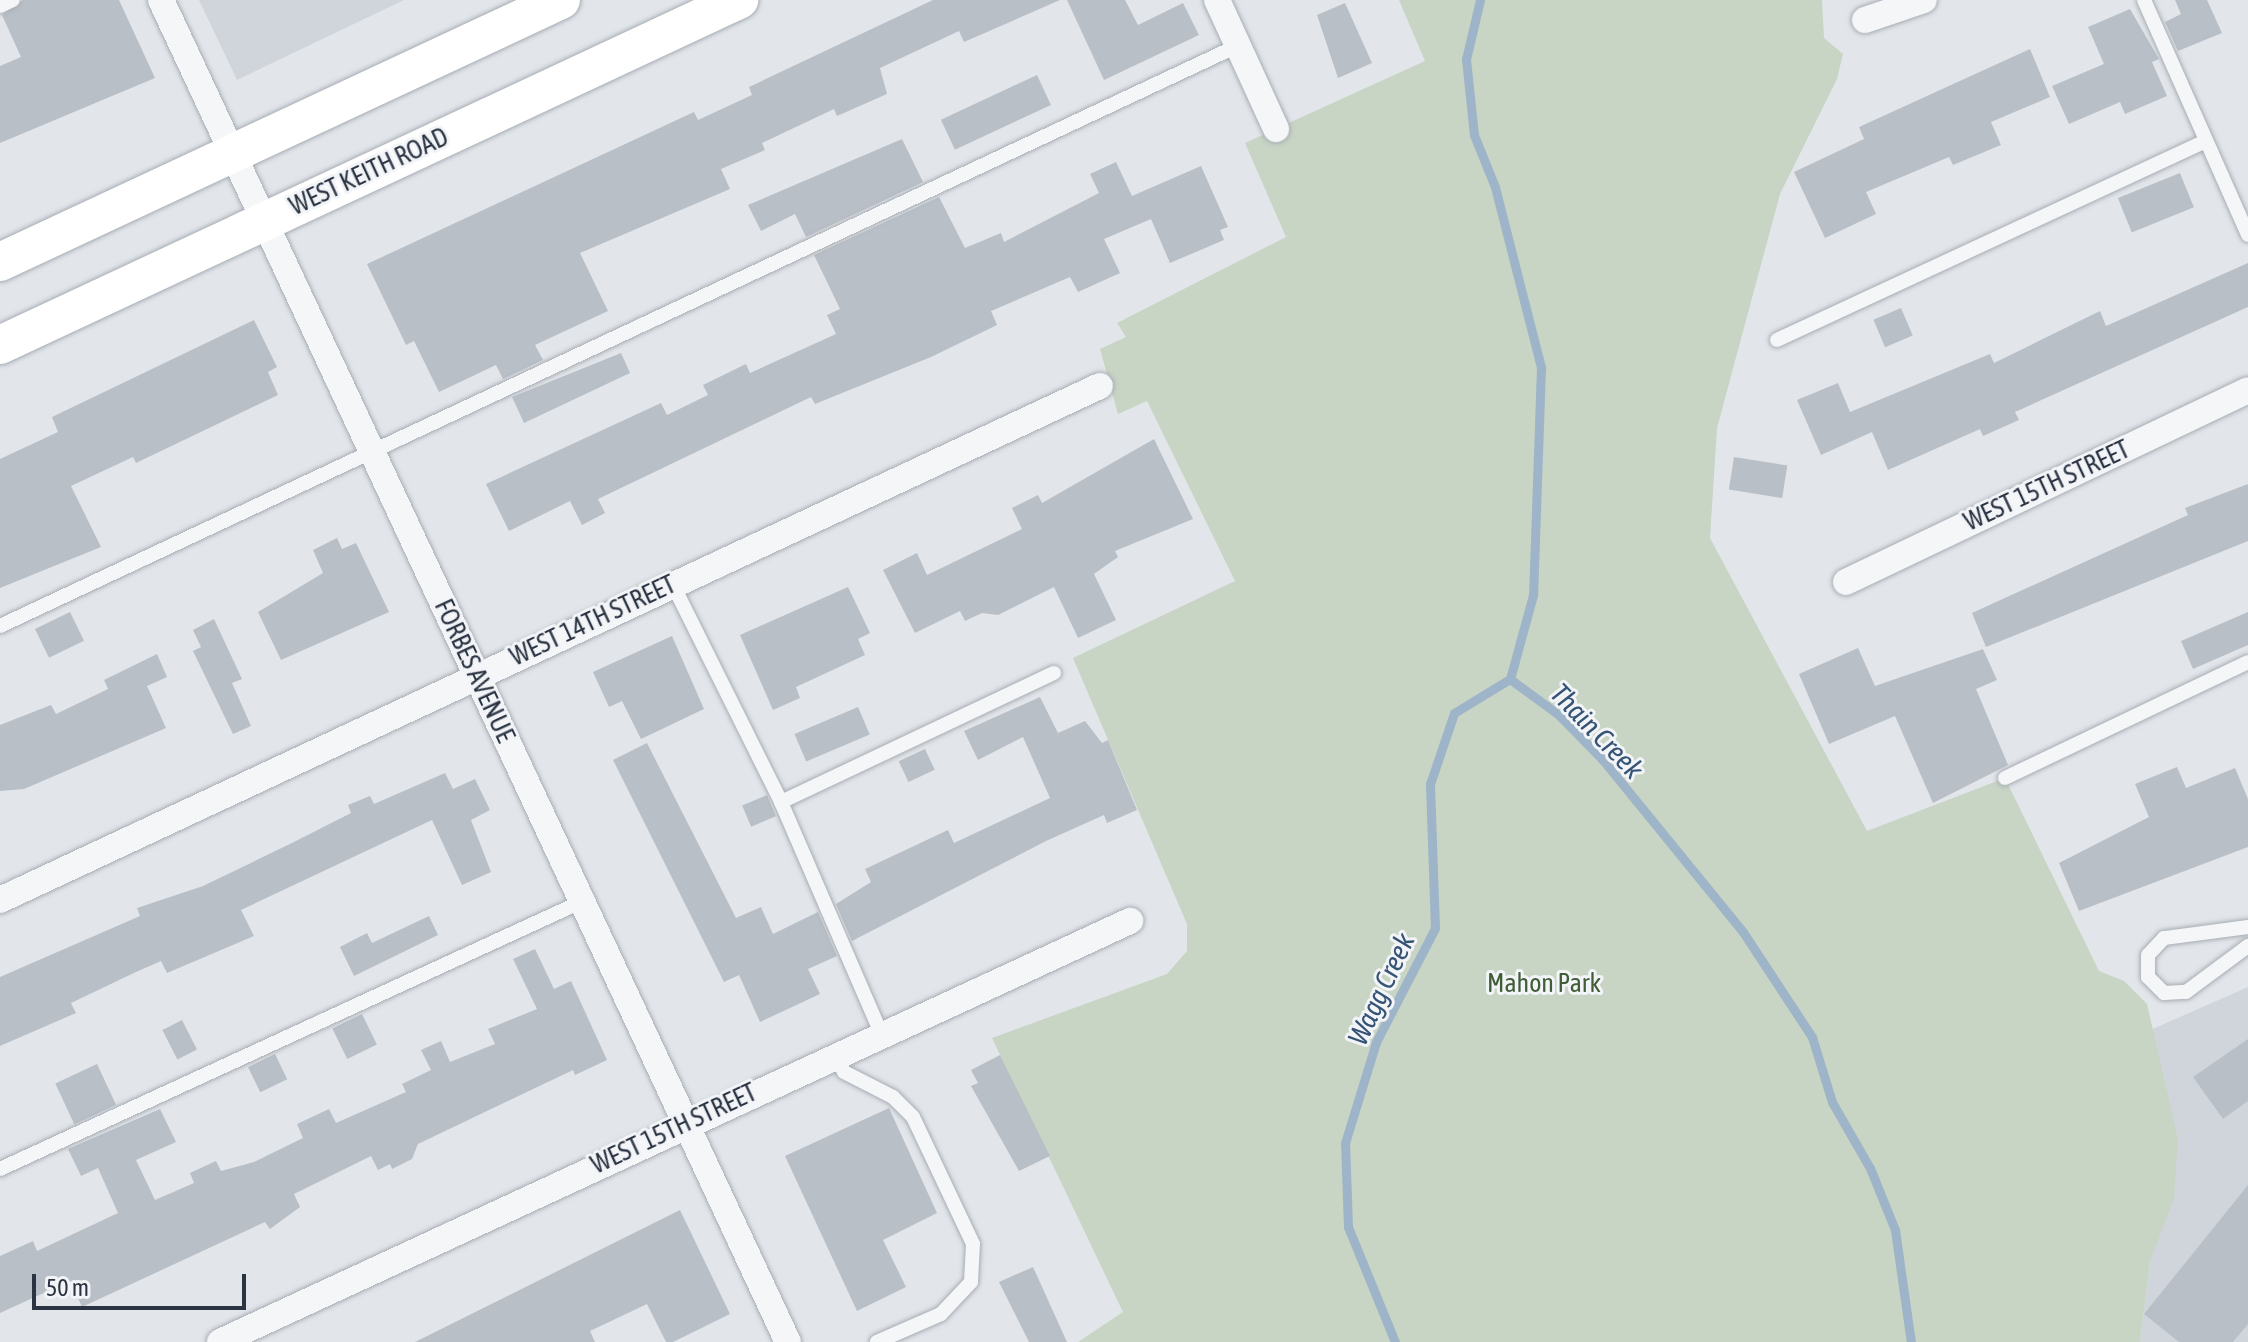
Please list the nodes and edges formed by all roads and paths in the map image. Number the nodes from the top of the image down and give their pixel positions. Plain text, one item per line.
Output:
1 (13, 0) edge
2 (161, 0) edge
3 (561, 0) edge
4 (739, 0) edge
5 (1217, 0) edge
6 (1924, 0) edge
7 (2144, 0) edge
8 (0, 6) edge
9 (1865, 20) dead end
10 (1239, 45) junction
11 (1276, 129) dead end
12 (2205, 141) junction
13 (233, 153) junction
14 (264, 221) junction
15 (2248, 235) edge
16 (0, 262) edge
17 (1777, 340) dead end
18 (0, 345) edge
19 (1100, 386) dead end
20 (2248, 390) edge
21 (372, 453) junction
22 (1846, 582) dead end
23 (672, 583) junction
24 (0, 626) edge
25 (2248, 662) edge
26 (1054, 673) dead end
27 (476, 676) junction
28 (2005, 778) dead end
29 (781, 802) junction
30 (0, 900) edge
31 (583, 901) junction
32 (1130, 921) dead end
33 (2248, 927) edge
34 (2248, 946) edge
35 (881, 1033) junction
36 (835, 1055) junction
37 (688, 1123) junction
38 (0, 1169) edge
39 (220, 1342) edge
40 (788, 1342) edge
41 (877, 1342) edge

1 - 8 lane
2 - 13 street, FORBES AVENUE
3 - 13 main road
4 - 14 main road, WEST KEITH ROAD
5 - 10 street
6 - 9 street
7 - 12 lane
10 - 11 street
10 - 21 lane
12 - 15 lane
12 - 17 lane
13 - 14 street, FORBES AVENUE
13 - 16 main road
14 - 18 main road, WEST KEITH ROAD
14 - 21 street, FORBES AVENUE
19 - 23 street, WEST 14TH STREET
20 - 22 street, WEST 15TH STREET
21 - 24 lane
21 - 27 street, FORBES AVENUE
23 - 27 street, WEST 14TH STREET
23 - 29 lane
25 - 28 lane
26 - 29 lane
27 - 30 street, WEST 14TH STREET
27 - 31 street, FORBES AVENUE
29 - 35 lane
31 - 37 street, FORBES AVENUE
31 - 38 lane
32 - 35 street, WEST 15TH STREET
33 - 34 lane
35 - 36 street, WEST 15TH STREET
36 - 37 street, WEST 15TH STREET
36 - 41 lane
37 - 39 street, WEST 15TH STREET
37 - 40 street, FORBES AVENUE

